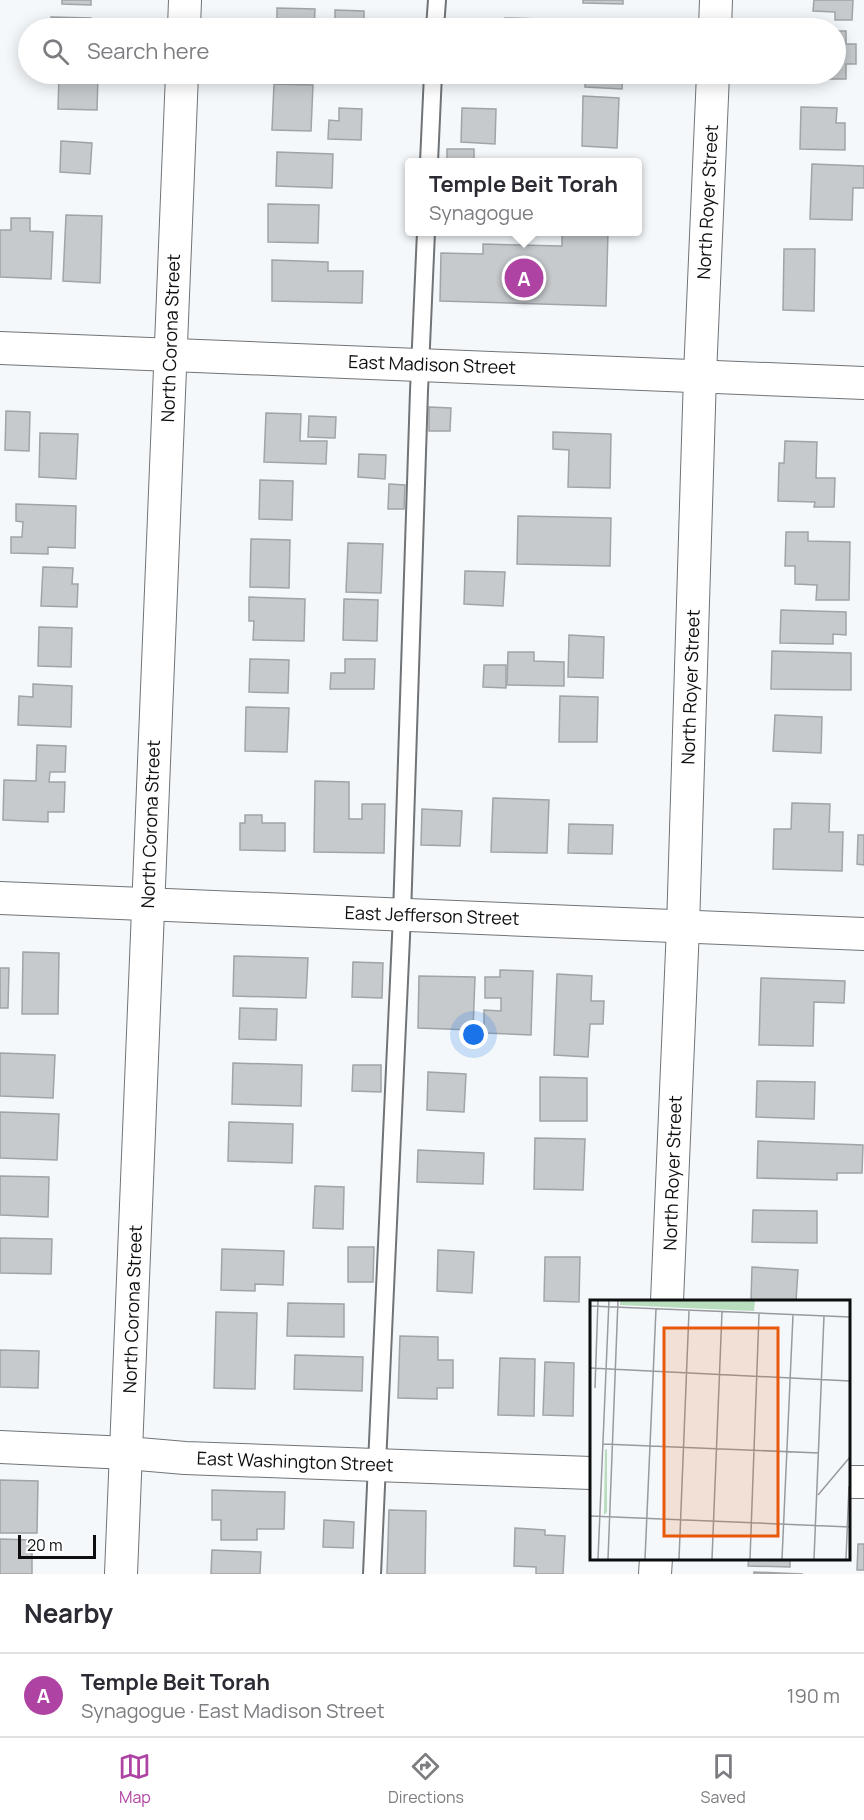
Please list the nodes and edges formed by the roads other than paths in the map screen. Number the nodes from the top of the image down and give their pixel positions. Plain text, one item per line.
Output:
1 (185, 0) edge
2 (437, 0) edge
3 (717, 0) edge
4 (184, 18) edge
5 (436, 18) edge
6 (716, 18) edge
7 (182, 84) edge
8 (433, 84) edge
9 (713, 84) edge
10 (429, 158) edge
11 (426, 236) edge
12 (0, 348) edge
13 (170, 354) junction
14 (420, 364) junction
15 (700, 375) junction
16 (864, 383) edge
17 (0, 898) edge
18 (148, 904) junction
19 (402, 915) junction
20 (683, 927) junction
21 (864, 933) edge
22 (667, 1300) edge
23 (0, 1447) edge
24 (128, 1453) junction
25 (376, 1465) junction
26 (590, 1473) edge
27 (656, 1559) edge
28 (121, 1574) edge
29 (372, 1574) edge
30 (655, 1574) edge

1 - 4 street
2 - 5 lane
3 - 6 street
7 - 13 street, North Corona Street
8 - 10 lane
9 - 15 street, North Royer Street
11 - 14 lane
12 - 13 street, East Madison Street
13 - 14 street, East Madison Street
13 - 18 street, North Corona Street
14 - 15 street, East Madison Street
14 - 19 lane
15 - 16 street, East Madison Street
15 - 20 street, North Royer Street
17 - 18 street, East Jefferson Street
18 - 19 street, East Jefferson Street
18 - 24 street, North Corona Street
19 - 20 street, East Jefferson Street
19 - 25 lane
20 - 21 street, East Jefferson Street
20 - 22 street, North Royer Street
23 - 24 street, East Washington Street
24 - 25 street, East Washington Street
24 - 28 street, North Corona Street
25 - 26 street, East Washington Street
25 - 29 lane
27 - 30 street

